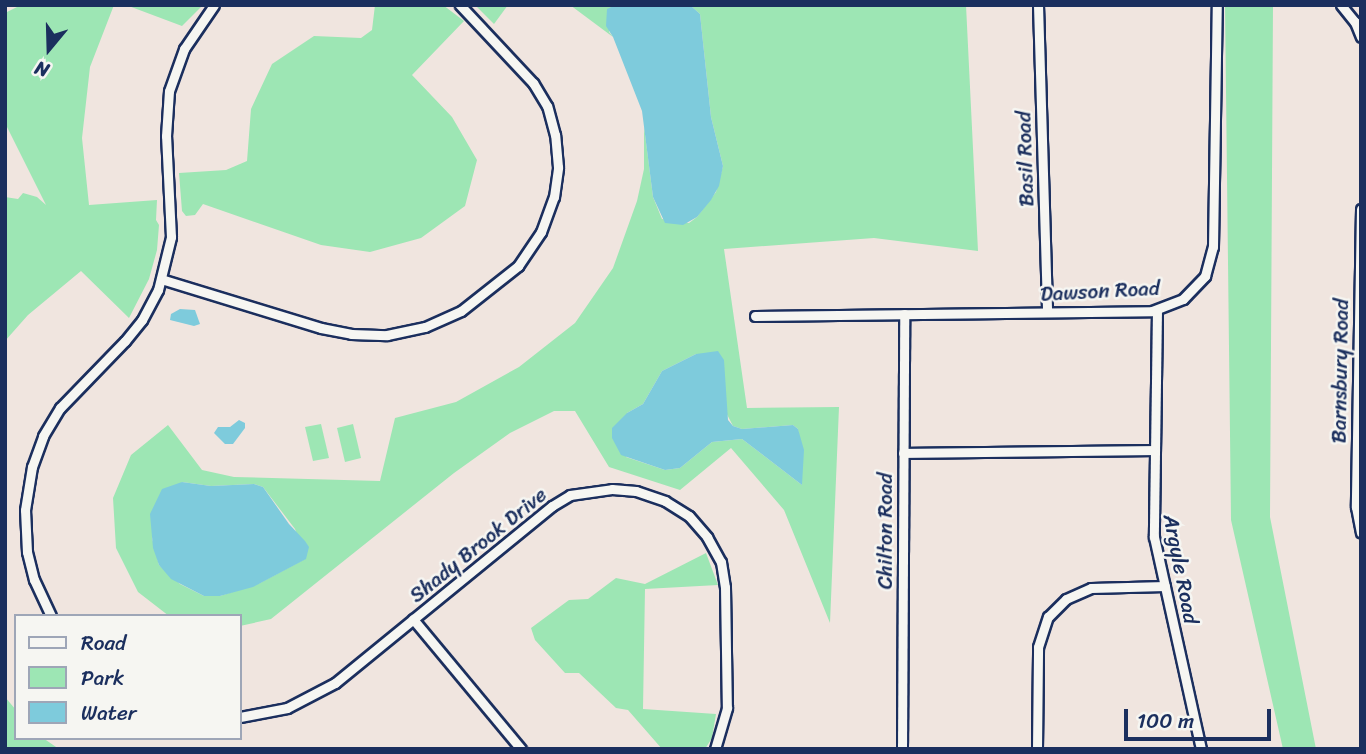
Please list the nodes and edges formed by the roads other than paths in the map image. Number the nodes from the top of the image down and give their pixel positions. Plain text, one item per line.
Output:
1 (214, 5) edge
2 (460, 5) edge
3 (1038, 5) edge
4 (1217, 5) edge
5 (1341, 5) edge
6 (1361, 37) edge
7 (1361, 209) edge
8 (161, 279) junction
9 (1157, 310) junction
10 (1047, 312) junction
11 (904, 314) junction
12 (755, 316) dead end
13 (1359, 366) edge
14 (1153, 450) junction
15 (903, 453) junction
16 (1361, 533) edge
17 (1165, 586) junction
18 (50, 614) edge
19 (414, 619) junction
20 (242, 717) edge
21 (521, 749) edge
22 (715, 749) edge
23 (902, 749) edge
24 (1037, 749) edge
25 (1202, 749) edge

1 - 8 street
2 - 8 street
3 - 10 street, Basil Road
4 - 9 street, Dawson Road
5 - 6 street
7 - 13 street, Barnsbury Road
8 - 18 street
9 - 10 street, Dawson Road
9 - 14 street, Argyle Road
10 - 11 street, Dawson Road
11 - 12 street, Dawson Road
11 - 15 street, Chilton Road
13 - 16 street, Barnsbury Road
14 - 15 street
14 - 17 street, Argyle Road
15 - 23 street, Chilton Road
17 - 24 street
17 - 25 street, Argyle Road
19 - 20 street, Shady Brook Drive
19 - 21 street, Shady Brook Drive
19 - 22 street, Shady Brook Drive

